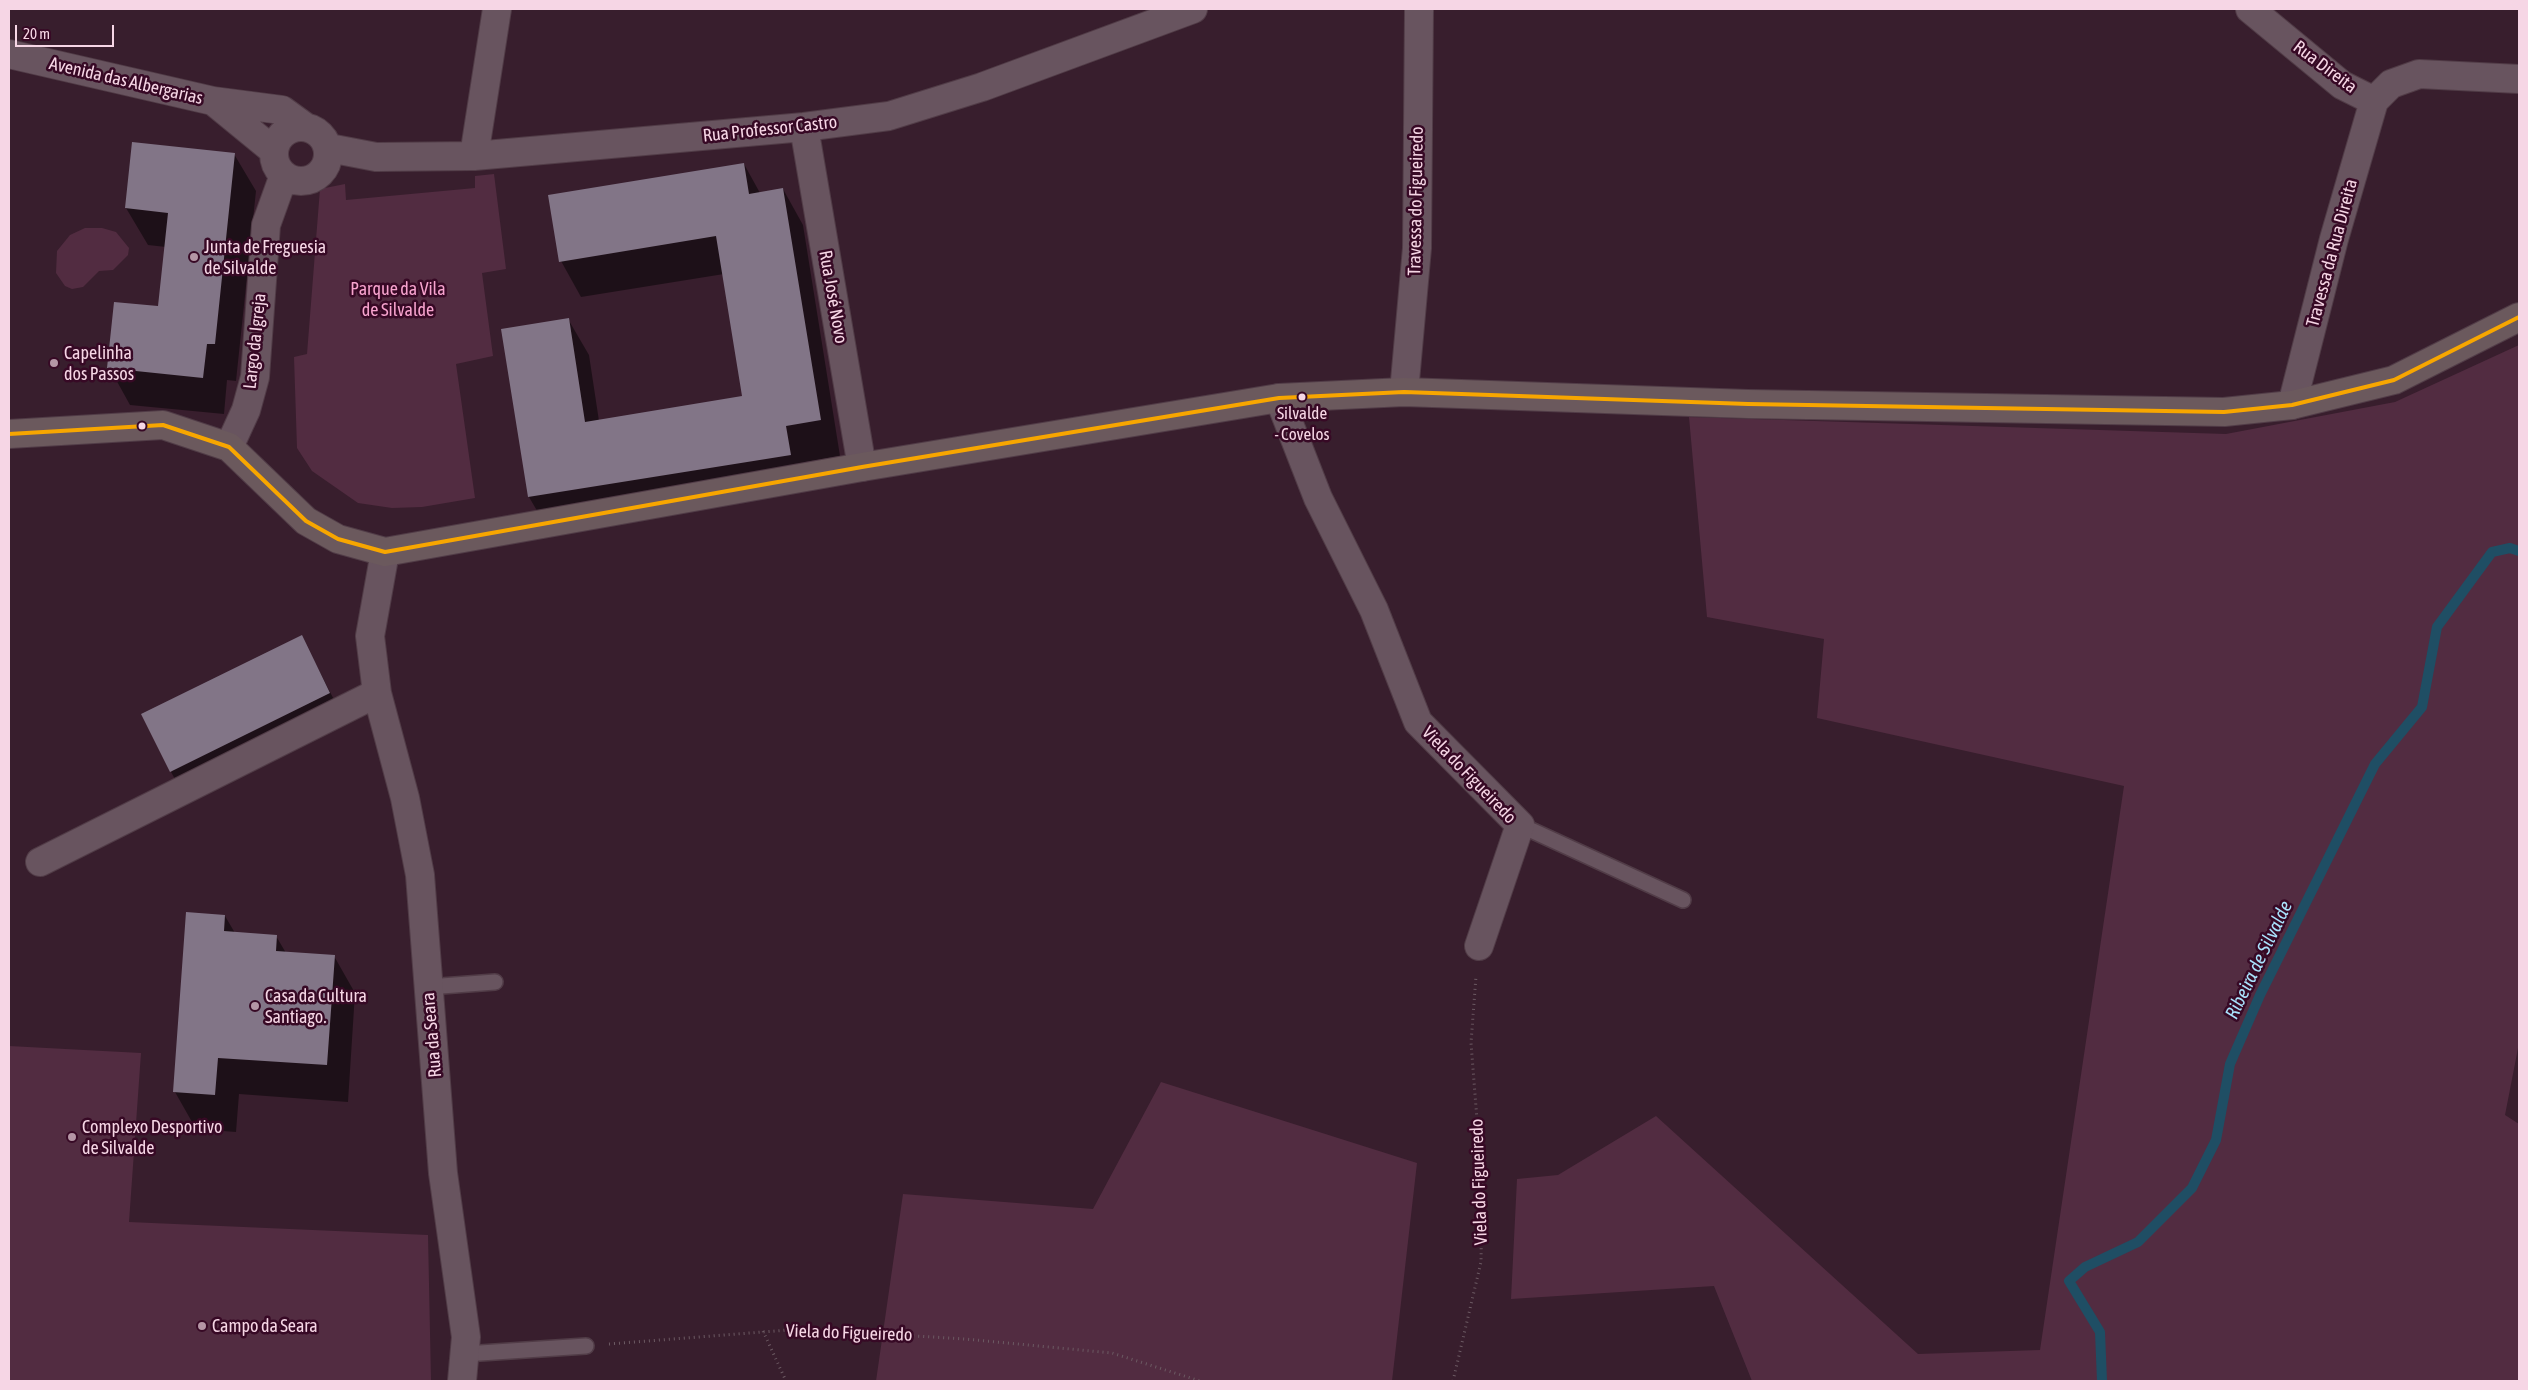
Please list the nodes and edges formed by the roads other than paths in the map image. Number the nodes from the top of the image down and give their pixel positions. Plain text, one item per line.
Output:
1 (497, 9) edge
2 (1193, 9) edge
3 (1419, 9) edge
4 (2250, 9) edge
5 (9, 54) edge
6 (2519, 78) edge
7 (213, 101) junction
8 (2374, 101) junction
9 (304, 126) junction
10 (804, 127) junction
11 (328, 148) junction
12 (474, 156) junction
13 (279, 163) junction
14 (2519, 317) edge
15 (1404, 392) junction
16 (1279, 398) junction
17 (2292, 405) junction
18 (9, 434) edge
19 (229, 447) junction
20 (862, 467) junction
21 (385, 552) junction
22 (377, 693) junction
23 (1520, 825) junction
24 (40, 862) dead end
25 (1683, 900) dead end
26 (1479, 946) road end
27 (495, 982) dead end
28 (428, 987) junction
29 (586, 1346) road end
30 (465, 1354) junction
31 (462, 1381) edge

1 - 12 street
2 - 10 street, Rua Professor Castro
3 - 15 street, Travessa do Figueiredo
4 - 8 street, Rua Direita
5 - 7 street, Avenida das Albergarias
6 - 8 street, Rua Direita
7 - 9 street, Avenida das Albergarias
7 - 13 street, Avenida das Albergarias
8 - 17 street, Travessa da Rua Direita
9 - 11 street
9 - 13 street, Largo da Igreja
10 - 12 street, Rua Professor Castro
10 - 20 street, Rua José Novo
11 - 12 street, Rua Professor Castro
11 - 13 street
13 - 19 street, Largo da Igreja
14 - 17 main road
15 - 16 main road
15 - 17 main road
16 - 20 main road
16 - 23 street, Viela do Figueiredo
18 - 19 main road
19 - 21 main road
20 - 21 main road
21 - 22 street, Rua da Seara
22 - 24 street
22 - 28 street, Rua da Seara
23 - 25 lane
23 - 26 street, Viela do Figueiredo
27 - 28 lane
28 - 30 street, Rua da Seara
29 - 30 lane
30 - 31 street, Rua da Seara

